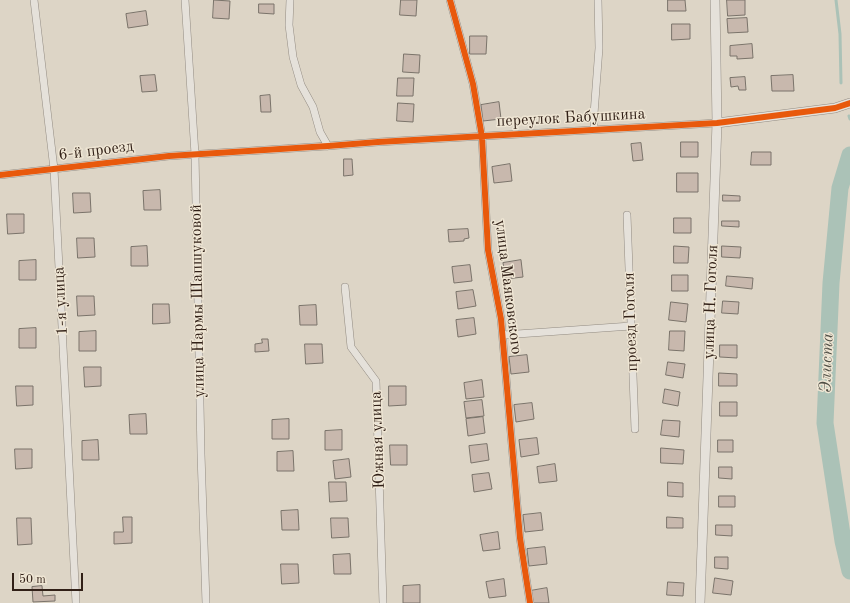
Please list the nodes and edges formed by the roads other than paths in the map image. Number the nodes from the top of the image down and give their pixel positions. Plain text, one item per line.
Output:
1 (34, 0) edge
2 (185, 0) edge
3 (290, 0) edge
4 (450, 0) edge
5 (598, 0) edge
6 (715, 0) edge
7 (850, 103) edge
8 (717, 123) junction
9 (594, 130) junction
10 (482, 137) junction
11 (328, 146) junction
12 (195, 154) junction
13 (54, 169) junction
14 (0, 175) edge
15 (627, 215) dead end
16 (345, 287) dead end
17 (631, 326) junction
18 (503, 335) junction
19 (634, 429) dead end
20 (76, 603) edge
21 (206, 603) edge
22 (383, 603) edge
23 (530, 603) edge
24 (700, 603) edge

1 - 13 street, 1-я улица
2 - 12 street, улица Нармы Шапшуковой
3 - 11 street
4 - 10 street, улица Маяковского
5 - 9 street
6 - 8 street, улица Н. Гоголя
7 - 8 street, переулок Бабушкина
8 - 9 street, переулок Бабушкина
8 - 24 street, улица Н. Гоголя
9 - 10 street, переулок Бабушкина
10 - 11 street, переулок Бабушкина
10 - 18 street, улица Маяковского
11 - 12 street, переулок Бабушкина
12 - 13 street, 6-й проезд
12 - 21 street, улица Нармы Шапшуковой
13 - 14 street, 6-й проезд
13 - 20 street, 1-я улица
15 - 17 street, проезд Гоголя
16 - 22 street, Южная улица
17 - 18 street
17 - 19 street, проезд Гоголя
18 - 23 street, улица Маяковского

